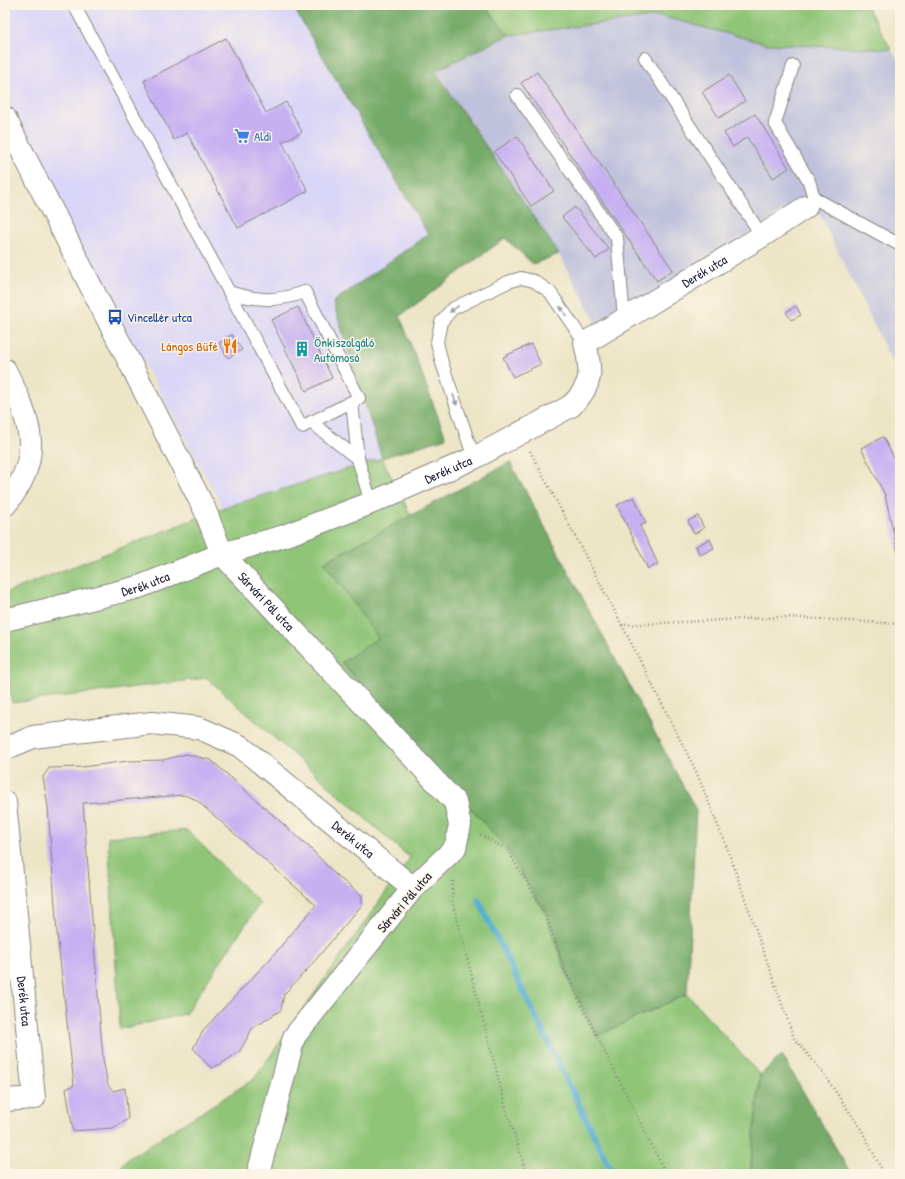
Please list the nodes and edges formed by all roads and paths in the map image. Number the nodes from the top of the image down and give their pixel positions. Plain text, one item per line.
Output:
1 (74, 5) edge
2 (645, 58) dead end
3 (793, 66) dead end
4 (516, 95) dead end
5 (5, 118) edge
6 (810, 202) junction
7 (762, 236) junction
8 (900, 245) edge
9 (229, 292) junction
10 (624, 319) junction
11 (585, 343) junction
12 (5, 370) edge
13 (12, 396) edge
14 (352, 402) junction
15 (311, 422) junction
16 (520, 433) junction
17 (474, 458) junction
18 (358, 459) junction
19 (9, 493) edge
20 (371, 503) junction
21 (222, 554) junction
22 (5, 620) edge
23 (900, 624) edge
24 (622, 625) junction
25 (5, 748) edge
26 (5, 802) edge
27 (460, 825) junction
28 (6, 829) edge
29 (455, 848) junction
30 (413, 888) junction
31 (5, 1100) edge
32 (258, 1174) edge
33 (527, 1174) edge
34 (666, 1174) edge
35 (884, 1174) edge

1 - 9 lane
2 - 7 lane
3 - 6 lane
4 - 10 lane
5 - 21 street
6 - 7 street, Derék utca
6 - 8 lane
7 - 10 street, Derék utca
9 - 14 lane
9 - 15 lane
10 - 11 street, Derék utca
11 - 16 street, Derék utca
11 -> 17 lane
12 - 13 street
13 - 19 street
14 - 15 lane
14 - 18 lane
15 - 18 lane
16 - 17 street, Derék utca
16 - 24 path
17 - 20 street, Derék utca
18 - 20 lane
20 - 21 street, Derék utca
21 - 22 street, Derék utca
21 - 27 street, Sárvári Pál utca
23 - 24 path
24 - 35 path
25 - 30 street, Derék utca
26 - 28 street, Derék utca
27 - 29 street, Sárvári Pál utca
27 - 34 path
28 - 31 street, Derék utca
29 - 30 street, Sárvári Pál utca
29 - 33 path
30 - 32 street, Sárvári Pál utca

